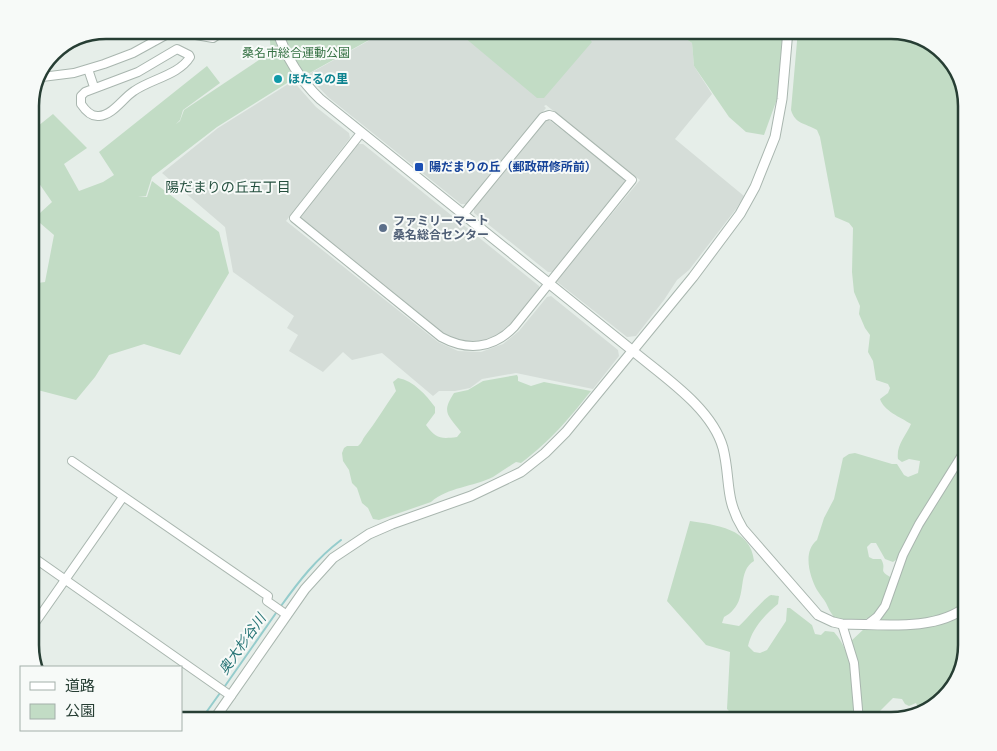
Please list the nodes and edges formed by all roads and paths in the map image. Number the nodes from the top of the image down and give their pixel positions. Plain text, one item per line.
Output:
1 (153, 39) edge
2 (160, 39) edge
3 (280, 39) edge
4 (787, 39) edge
5 (155, 42) junction
6 (163, 56) junction
7 (88, 70) junction
8 (46, 76) edge
9 (94, 87) junction
10 (361, 133) junction
11 (463, 215) junction
12 (549, 284) junction
13 (633, 351) junction
14 (72, 461) dead end
15 (958, 461) edge
16 (123, 497) junction
17 (39, 561) edge
18 (66, 580) junction
19 (958, 612) edge
20 (287, 615) junction
21 (39, 618) edge
22 (842, 624) junction
23 (868, 624) junction
24 (231, 696) junction
25 (219, 712) edge
26 (858, 712) edge

1 - 5 street
2 - 5 street
3 - 10 street
4 - 13 street
5 - 6 street
5 - 7 street
6 - 9 street
6 - 9 street
7 - 8 street
7 - 9 street
10 - 11 street
10 - 12 street
11 - 12 street
11 - 12 street
12 - 13 street
13 - 20 street
13 - 22 street
14 - 16 street
15 - 23 street
16 - 18 street
16 - 20 street
17 - 18 street
18 - 21 street
18 - 24 street
19 - 23 street
20 - 24 street
22 - 23 street
22 - 26 street
24 - 25 street

